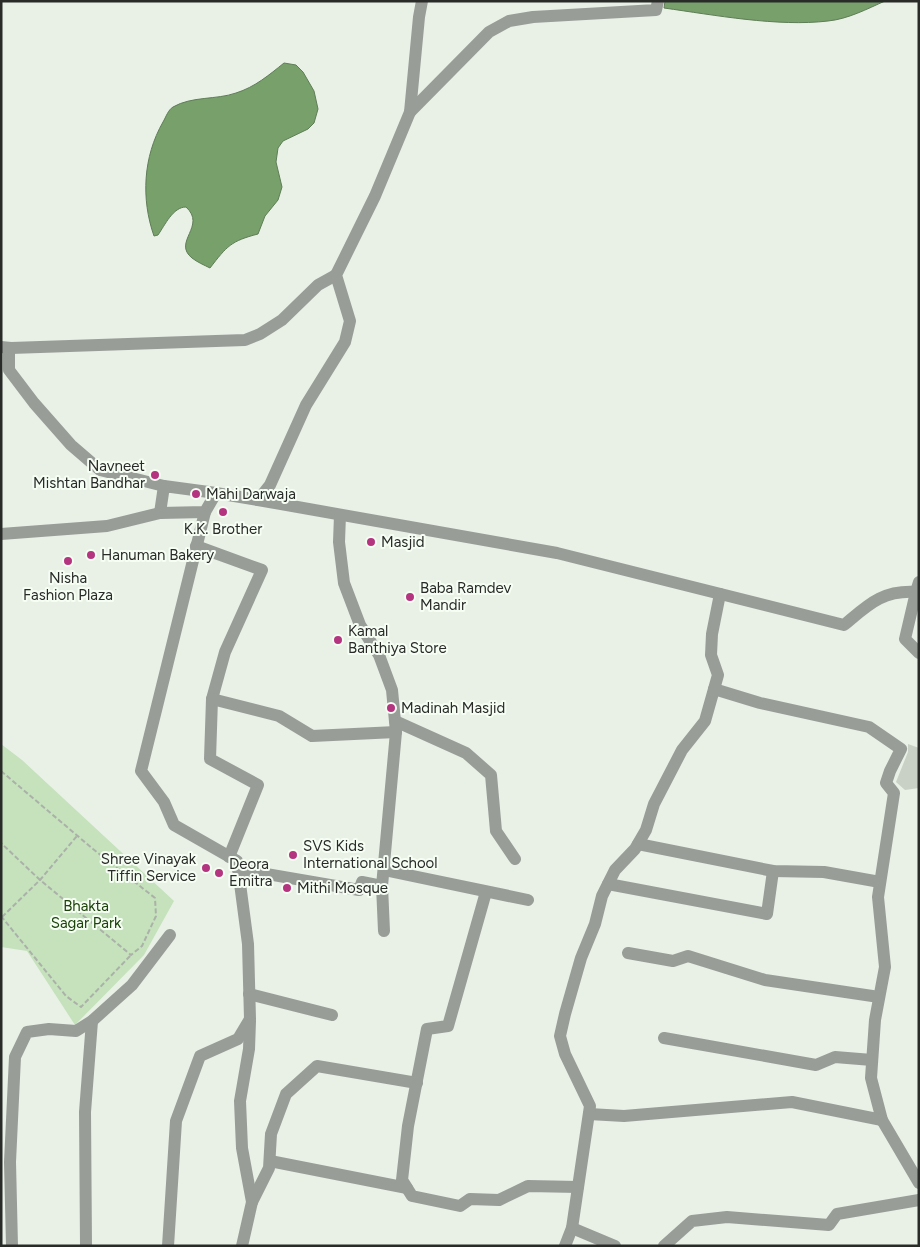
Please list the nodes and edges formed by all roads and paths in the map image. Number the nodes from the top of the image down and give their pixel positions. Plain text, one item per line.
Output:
1 (422, 1) edge
2 (658, 1) edge
3 (410, 112) junction
4 (336, 275) junction
5 (5, 348) edge
6 (164, 486) junction
7 (216, 493) junction
8 (258, 500) junction
9 (160, 512) junction
10 (205, 512) junction
11 (340, 515) junction
12 (1, 534) edge
13 (196, 546) junction
14 (917, 587) edge
15 (720, 594) junction
16 (919, 653) edge
17 (714, 689) junction
18 (212, 699) junction
19 (396, 726) junction
20 (1, 771) edge
21 (77, 836) junction
22 (1, 843) edge
23 (638, 844) junction
24 (229, 857) junction
25 (515, 859) dead end
26 (238, 869) junction
27 (384, 870) junction
28 (773, 871) junction
29 (40, 880) junction
30 (880, 882) junction
31 (608, 884) junction
32 (382, 886) junction
33 (486, 892) junction
34 (528, 900) dead end
35 (2, 917) edge
36 (384, 931) dead end
37 (170, 935) dead end
38 (628, 952) dead end
39 (131, 955) junction
40 (249, 994) junction
41 (879, 997) junction
42 (332, 1015) dead end
43 (250, 1020) junction
44 (92, 1021) junction
45 (664, 1038) dead end
46 (872, 1060) junction
47 (416, 1083) junction
48 (589, 1114) junction
49 (882, 1120) junction
50 (270, 1161) junction
51 (6, 1162) edge
52 (919, 1183) edge
53 (578, 1187) junction
54 (407, 1188) junction
55 (919, 1200) edge
56 (252, 1202) junction
57 (572, 1228) junction
58 (12, 1246) edge
59 (86, 1246) edge
60 (168, 1246) edge
61 (242, 1246) edge
62 (565, 1246) edge
63 (616, 1246) edge
64 (664, 1246) edge

1 - 3 street
2 - 3 street
3 - 4 street
4 - 5 street
4 - 8 street
5 - 6 street
6 - 7 street
6 - 9 street
7 - 8 street
7 - 10 street
8 - 11 street
9 - 10 street
9 - 12 street
10 - 13 street
11 - 15 street
11 - 19 street
13 - 18 street
13 - 24 street
14 - 15 street
14 - 16 street
15 - 17 street
17 - 23 street
17 - 30 street
18 - 19 street
18 - 24 street
19 - 25 street
19 - 27 street
20 - 21 path
21 - 29 path
21 - 39 path
22 - 29 path
23 - 28 street
23 - 31 street
24 - 26 street
26 - 32 street
26 - 40 street
27 - 32 street
27 - 33 street
28 - 30 street
28 - 31 street
29 - 35 path
29 - 39 path
30 - 41 street
31 - 48 street
32 - 36 street
33 - 34 street
33 - 47 street
35 - 39 path
37 - 44 street
38 - 41 street
40 - 42 street
40 - 43 street
41 - 46 street
43 - 56 street
43 - 60 street
44 - 51 street
44 - 59 street
45 - 46 street
46 - 49 street
47 - 50 street
47 - 54 street
48 - 49 street
48 - 53 street
49 - 52 street
50 - 54 street
50 - 56 street
51 - 58 street
53 - 54 street
53 - 57 street
55 - 64 street
56 - 61 street
57 - 62 street
57 - 63 street

